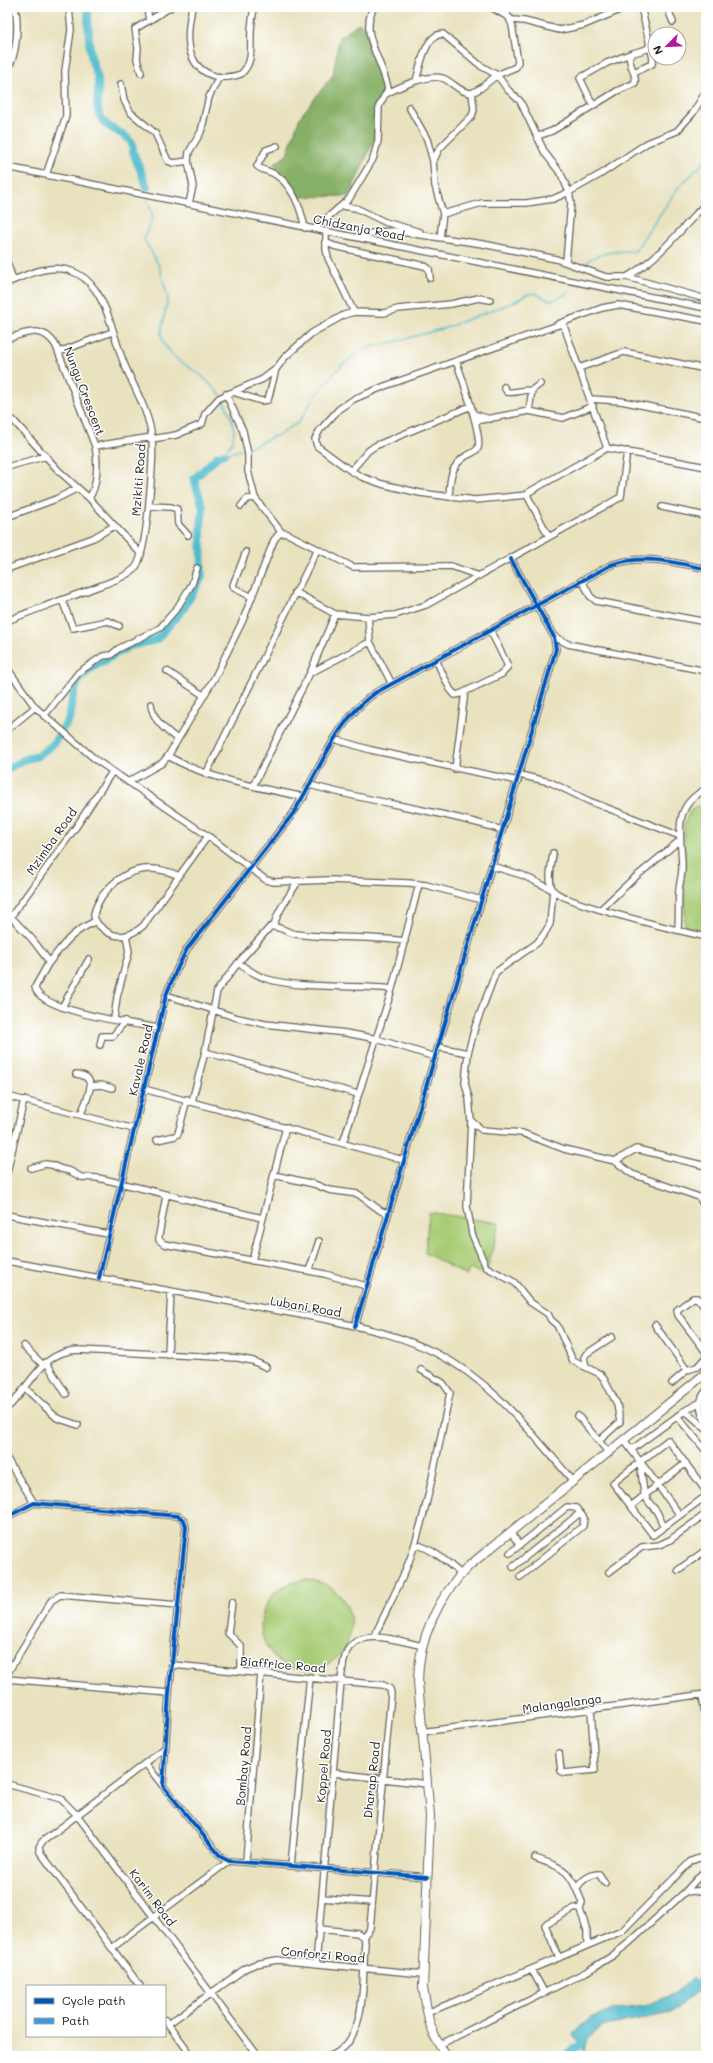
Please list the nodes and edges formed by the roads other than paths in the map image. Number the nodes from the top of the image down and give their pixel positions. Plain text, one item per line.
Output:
1 (15, 7) edge
2 (69, 7) edge
3 (146, 7) edge
4 (172, 7) edge
5 (192, 7) edge
6 (254, 7) edge
7 (374, 7) edge
8 (491, 7) edge
9 (504, 7) edge
10 (627, 7) edge
11 (641, 7) edge
12 (667, 7) edge
13 (509, 18) junction
14 (149, 21) junction
15 (673, 22) dead end
16 (647, 32) edge
17 (647, 48) edge
18 (630, 54) junction
19 (648, 66) edge
20 (7, 70) edge
21 (634, 72) junction
22 (141, 74) dead end
23 (497, 75) junction
24 (219, 77) junction
25 (416, 82) junction
26 (121, 84) dead end
27 (706, 91) edge
28 (472, 93) junction
29 (386, 95) junction
30 (593, 105) junction
31 (409, 107) dead end
32 (538, 136) junction
33 (277, 146) dead end
34 (188, 161) junction
35 (433, 162) junction
36 (7, 167) edge
37 (46, 175) junction
38 (569, 192) junction
39 (189, 203) junction
40 (706, 203) edge
41 (342, 206) junction
42 (443, 214) junction
43 (305, 228) junction
44 (314, 229) junction
45 (326, 232) junction
46 (428, 235) junction
47 (355, 237) junction
48 (440, 237) junction
49 (325, 242) junction
50 (7, 262) edge
51 (566, 262) junction
52 (627, 277) junction
53 (430, 278) dead end
54 (13, 280) junction
55 (7, 283) edge
56 (706, 299) edge
57 (490, 300) dead end
58 (706, 308) edge
59 (354, 312) junction
60 (706, 321) edge
61 (558, 324) junction
62 (112, 332) junction
63 (7, 339) edge
64 (59, 352) junction
65 (456, 361) junction
66 (579, 368) junction
67 (276, 369) junction
68 (706, 369) edge
69 (540, 384) dead end
70 (504, 387) dead end
71 (532, 391) junction
72 (233, 392) junction
73 (223, 396) junction
74 (591, 399) junction
75 (471, 406) junction
76 (593, 406) junction
77 (529, 411) junction
78 (473, 414) junction
79 (7, 417) edge
80 (706, 418) edge
81 (490, 419) junction
82 (474, 421) junction
83 (152, 438) junction
84 (95, 446) junction
85 (607, 448) junction
86 (627, 451) junction
87 (46, 456) junction
88 (7, 467) edge
89 (706, 467) edge
90 (351, 471) junction
91 (78, 488) junction
92 (527, 494) junction
93 (449, 497) junction
94 (89, 498) junction
95 (255, 498) junction
96 (149, 506) junction
97 (241, 506) dead end
98 (662, 507) dead end
99 (706, 516) edge
100 (7, 517) edge
101 (114, 526) junction
102 (282, 533) junction
103 (188, 535) dead end
104 (549, 537) junction
105 (316, 550) junction
106 (246, 552) dead end
107 (141, 554) junction
108 (511, 559) junction
109 (197, 568) dead end
110 (7, 569) edge
111 (706, 569) edge
112 (479, 576) junction
113 (582, 580) junction
114 (295, 592) junction
115 (252, 597) junction
116 (62, 600) junction
117 (537, 605) junction
118 (334, 614) junction
119 (368, 616) junction
120 (7, 621) edge
121 (706, 622) edge
122 (119, 626) dead end
123 (490, 630) junction
124 (554, 637) junction
125 (370, 642) junction
126 (436, 660) junction
127 (7, 668) edge
128 (167, 671) dead end
129 (706, 671) edge
130 (310, 673) junction
131 (392, 684) junction
132 (465, 692) junction
133 (203, 695) junction
134 (151, 704) dead end
135 (35, 707) junction
136 (44, 716) junction
137 (7, 730) edge
138 (177, 739) junction
139 (334, 739) junction
140 (168, 756) junction
141 (455, 769) junction
142 (112, 772) junction
143 (206, 774) junction
144 (520, 775) junction
145 (518, 781) junction
146 (128, 782) junction
147 (310, 785) junction
148 (253, 786) junction
149 (706, 789) edge
150 (304, 798) junction
151 (502, 830) junction
152 (208, 836) junction
153 (679, 838) junction
154 (553, 853) dead end
155 (492, 866) junction
156 (250, 868) junction
157 (178, 875) junction
158 (298, 881) junction
159 (420, 884) junction
160 (553, 890) junction
161 (482, 900) junction
162 (601, 909) junction
163 (9, 920) edge
164 (96, 922) junction
165 (274, 926) junction
166 (678, 930) junction
167 (126, 935) junction
168 (706, 937) edge
169 (405, 941) junction
170 (89, 959) dead end
171 (238, 963) junction
172 (48, 964) junction
173 (392, 989) junction
174 (166, 995) junction
175 (62, 1007) junction
176 (214, 1011) junction
177 (114, 1019) junction
178 (126, 1021) junction
179 (158, 1028) junction
180 (377, 1039) junction
181 (100, 1045) dead end
182 (438, 1047) junction
183 (205, 1052) junction
184 (468, 1053) junction
185 (435, 1057) junction
186 (76, 1074) dead end
187 (91, 1086) junction
188 (112, 1088) dead end
189 (144, 1089) junction
190 (358, 1094) junction
191 (7, 1096) edge
192 (24, 1100) junction
193 (189, 1100) junction
194 (81, 1114) junction
195 (471, 1121) junction
196 (286, 1127) junction
197 (134, 1129) junction
198 (157, 1140) dead end
199 (343, 1143) junction
200 (404, 1160) junction
201 (615, 1161) junction
202 (706, 1166) edge
203 (31, 1168) dead end
204 (7, 1172) edge
205 (274, 1175) junction
206 (120, 1183) junction
207 (166, 1196) junction
208 (706, 1209) edge
209 (388, 1213) junction
210 (7, 1215) edge
211 (262, 1218) junction
212 (108, 1234) junction
213 (319, 1242) dead end
214 (7, 1261) edge
215 (252, 1261) junction
216 (309, 1271) junction
217 (99, 1278) junction
218 (366, 1286) junction
219 (171, 1291) junction
220 (706, 1309) edge
221 (655, 1325) dead end
222 (355, 1326) junction
223 (612, 1337) dead end
224 (24, 1346) dead end
225 (706, 1352) edge
226 (168, 1355) junction
227 (706, 1357) edge
228 (44, 1363) junction
229 (266, 1367) dead end
230 (586, 1367) junction
231 (421, 1370) dead end
232 (688, 1370) junction
233 (706, 1373) edge
234 (706, 1377) edge
235 (697, 1382) junction
236 (672, 1383) dead end
237 (25, 1388) junction
238 (706, 1391) edge
239 (66, 1394) dead end
240 (700, 1403) junction
241 (7, 1408) edge
242 (678, 1415) junction
243 (578, 1416) dead end
244 (706, 1424) edge
245 (78, 1425) dead end
246 (706, 1429) edge
247 (624, 1440) junction
248 (599, 1441) junction
249 (631, 1450) junction
250 (706, 1451) edge
251 (608, 1452) junction
252 (7, 1459) edge
253 (640, 1462) junction
254 (686, 1463) junction
255 (573, 1480) junction
256 (657, 1485) junction
257 (706, 1491) edge
258 (645, 1495) junction
259 (706, 1496) edge
260 (34, 1503) junction
261 (631, 1506) junction
262 (580, 1514) junction
263 (706, 1514) edge
264 (680, 1515) junction
265 (7, 1517) edge
266 (664, 1527) junction
267 (510, 1532) junction
268 (415, 1544) junction
269 (520, 1545) junction
270 (706, 1550) edge
271 (510, 1553) dead end
272 (513, 1568) dead end
273 (678, 1570) dead end
274 (609, 1572) dead end
275 (461, 1574) junction
276 (520, 1577) dead end
277 (232, 1602) dead end
278 (178, 1606) junction
279 (374, 1637) junction
280 (423, 1646) junction
281 (172, 1665) junction
282 (241, 1671) junction
283 (261, 1673) junction
284 (7, 1674) edge
285 (310, 1677) junction
286 (7, 1678) edge
287 (341, 1681) junction
288 (390, 1689) joint
289 (169, 1693) junction
290 (704, 1694) edge
291 (590, 1710) junction
292 (706, 1721) edge
293 (422, 1732) junction
294 (165, 1748) junction
295 (559, 1753) dead end
296 (146, 1764) junction
297 (334, 1774) junction
298 (382, 1779) junction
299 (7, 1784) edge
300 (428, 1784) junction
301 (163, 1786) junction
302 (77, 1815) junction
303 (702, 1857) dead end
304 (535, 1858) dead end
305 (229, 1860) junction
306 (246, 1861) junction
307 (291, 1865) junction
308 (325, 1868) junction
309 (706, 1869) edge
310 (375, 1873) junction
311 (428, 1877) junction
312 (605, 1883) dead end
313 (577, 1889) junction
314 (706, 1890) edge
315 (685, 1892) junction
316 (322, 1898) junction
317 (372, 1902) junction
318 (580, 1910) junction
319 (155, 1917) junction
320 (319, 1929) junction
321 (363, 1937) junction
322 (588, 1945) junction
323 (112, 1948) junction
324 (558, 1958) junction
325 (316, 1964) junction
326 (363, 1968) junction
327 (532, 1970) junction
328 (424, 1974) junction
329 (139, 1985) edge
330 (544, 1992) junction
331 (212, 1993) junction
332 (427, 2013) junction
333 (167, 2022) edge
334 (439, 2045) junction
335 (192, 2056) edge
336 (258, 2056) edge
337 (330, 2056) edge
338 (446, 2056) edge

1 - 20 street
2 - 37 street
3 - 14 street
4 - 14 street
5 - 24 street
6 - 24 street
7 - 29 street
8 - 13 street
9 - 13 street
10 - 13 street
11 - 16 street
12 - 15 street
13 - 23 street
14 - 22 street
17 - 18 street
18 - 21 street
18 - 30 street
19 - 21 street
21 - 30 street
23 - 25 street
23 - 28 street
23 - 32 street
24 - 34 street
25 - 28 street
25 - 29 street
26 - 34 street
27 - 38 street
28 - 35 street
29 - 41 street
30 - 32 street
31 - 35 street
32 - 38 street
33 - 43 street
34 - 39 street
35 - 42 street
36 - 37 street, Chidzanja Road
37 - 39 street, Chidzanja Road
38 - 42 street
38 - 51 street
39 - 43 street, Chidzanja Road
40 - 52 street
41 - 44 street
41 - 46 street
42 - 48 street
43 - 44 street, Chidzanja Road
44 - 45 street, Chidzanja Road
45 - 47 street, Chidzanja Road
45 - 49 street
46 - 47 street
46 - 48 street
47 - 58 street, Chidzanja Road
48 - 51 street
49 - 53 street
49 - 59 street
50 - 54 street
51 - 52 street
52 - 56 street
54 - 55 street, Mzikiti Road
54 - 62 street, Mzikiti Road
57 - 59 street
59 - 67 street
60 - 61 street
61 - 65 street
61 - 66 street
62 - 64 street
62 - 83 street, Mzikiti Road
63 - 64 street, Nungu Crescent
64 - 84 street, Nungu Crescent
65 - 75 street
65 - 90 street
66 - 68 street
66 - 74 street
67 - 72 street
67 - 72 street
69 - 71 street
70 - 71 street
71 - 77 street
72 - 73 street
73 - 83 street
73 - 95 street
74 - 76 street
74 - 80 street
75 - 78 street
75 - 90 street
76 - 77 street
76 - 85 street
77 - 81 street
78 - 81 street
78 - 82 street
79 - 87 street
81 - 82 street
82 - 93 street
83 - 84 street
83 - 96 street, Mzikiti Road
84 - 94 street, Nungu Crescent
85 - 86 street
85 - 92 street
86 - 89 street
86 - 104 street
87 - 88 street
87 - 91 street
90 - 93 street
91 - 94 street
91 - 100 street
92 - 93 street
92 - 104 street
94 - 101 street
95 - 97 street
95 - 102 street
96 - 103 street
96 - 107 street, Mzikiti Road
98 - 99 street
101 - 107 street
101 - 110 street
102 - 105 street
102 - 115 street
104 - 108 street
105 - 112 street
105 - 114 street
106 - 115 street
107 - 116 street, Mzikiti Road
108 - 112 street
108 - 117 street
109 - 136 street
111 - 113 street, Kavale Road
112 - 119 street
113 - 117 street, Kavale Road
113 - 121 street
114 - 118 street
114 - 143 street
115 - 133 street
116 - 120 street, Mzikiti Road
116 - 122 street
117 - 123 street, Kavale Road
117 - 124 street
118 - 119 street
118 - 130 street
119 - 125 street
123 - 126 street, Kavale Road
123 - 132 street
124 - 129 street
124 - 144 street
125 - 130 street
125 - 131 street
126 - 131 street, Kavale Road
126 - 132 street
127 - 135 street
128 - 133 street
130 - 148 street
131 - 139 street, Kavale Road
132 - 141 street
133 - 138 street
134 - 138 street
135 - 136 street
135 - 137 street
136 - 142 street
138 - 140 street
139 - 141 street
139 - 147 street, Kavale Road
140 - 143 street
140 - 146 street
141 - 145 street
142 - 146 street
142 - 163 street, Mzimba Road
143 - 148 street
144 - 145 street
144 - 153 street
145 - 151 street
146 - 152 street
147 - 150 street, Kavale Road
147 - 151 street
148 - 150 street
149 - 153 street
150 - 156 street, Kavale Road
151 - 155 street
152 - 156 street
152 - 157 street
153 - 162 street
153 - 166 street
154 - 160 street
155 - 160 street
155 - 161 street
156 - 158 street
156 - 174 street, Kavale Road
157 - 164 street
157 - 167 street
158 - 159 street
158 - 165 street
159 - 161 street
159 - 169 street
160 - 162 street
160 - 184 street
161 - 182 street
162 - 166 street
163 - 172 street
164 - 167 street
164 - 172 street
165 - 169 street
165 - 171 street
166 - 168 street
167 - 177 street
169 - 173 street
170 - 175 street
171 - 173 street
171 - 176 street
172 - 175 street
173 - 180 street
174 - 176 street
174 - 179 street, Kavale Road
175 - 177 street
176 - 180 street
176 - 183 street
177 - 178 street
178 - 179 street
178 - 181 street
179 - 189 street, Kavale Road
180 - 185 street
180 - 190 street
182 - 184 street
182 - 185 street
183 - 190 street
183 - 193 street
184 - 195 street
185 - 200 street
186 - 187 street
187 - 188 street
187 - 194 street
189 - 193 street
189 - 197 street, Kavale Road
190 - 199 street
191 - 192 street
192 - 194 street
192 - 204 street
193 - 196 street
193 - 198 street
194 - 197 street
195 - 201 street
195 - 230 street
196 - 199 street
196 - 205 street
197 - 206 street, Kavale Road
199 - 200 street
200 - 209 street
201 - 202 street
201 - 208 street
203 - 206 street
205 - 209 street
205 - 211 street
206 - 207 street
206 - 212 street, Kavale Road
207 - 211 street
207 - 215 street
209 - 218 street
210 - 212 street
211 - 215 street
212 - 217 street, Kavale Road
213 - 216 street
214 - 217 street, Lubani Road
215 - 216 street
216 - 218 street
217 - 219 street, Lubani Road
218 - 222 street
219 - 222 street, Lubani Road
219 - 226 street
220 - 225 street
221 - 232 street
222 - 255 street, Lubani Road
223 - 230 street
224 - 228 street
226 - 228 street
226 - 229 street
227 - 232 street
228 - 237 street
228 - 239 street
230 - 248 street
231 - 268 street
232 - 236 street
233 - 235 highway
234 - 235 highway
235 - 247 highway
237 - 241 street
237 - 245 street
238 - 240 street
240 - 242 street
240 - 244 street
242 - 246 street
242 - 249 street
242 - 250 street
243 - 248 street
247 - 249 street
247 - 251 highway
248 - 251 street
249 - 253 street
251 - 255 highway
252 - 260 street
253 - 254 street
253 - 256 street
253 - 258 street
253 - 261 street
254 - 256 street
254 - 257 street
255 - 267 highway
256 - 258 street
256 - 264 street
258 - 261 street
258 - 266 street
259 - 264 street
260 - 265 street
260 - 278 street
261 - 266 street
262 - 269 street
262 - 272 street
262 - 276 street
263 - 274 street
264 - 266 street
267 - 269 street
267 - 275 highway
268 - 275 street
268 - 279 street
269 - 271 street
270 - 273 street
275 - 280 highway
277 - 282 street
278 - 281 street
278 - 284 street
279 - 280 street, Koppel Road
279 - 287 street, Koppel Road
280 - 293 highway
281 - 282 street, Biaffrice Road
281 - 289 street
282 - 283 street, Biaffrice Road
283 - 285 street, Biaffrice Road
283 - 306 street, Bombay Road
285 - 287 street, Biaffrice Road
285 - 307 street
286 - 289 street
287 - 288 street, Biaffrice Road
287 - 297 street, Koppel Road
288 - 298 street, Dharap Road
289 - 294 street
290 - 291 street, Malangalanga
290 - 292 street
291 - 293 street, Malangalanga
291 - 295 street
293 - 300 highway
294 - 296 street
294 - 301 street
296 - 301 street
296 - 302 street
297 - 298 street
297 - 308 street, Koppel Road
298 - 300 street
298 - 310 street, Dharap Road
299 - 302 street, Karim Road
300 - 311 highway
301 - 305 street
302 - 319 street, Karim Road
302 - 323 street
303 - 322 street
304 - 313 street
305 - 306 street
305 - 319 street
306 - 307 street
307 - 308 street
308 - 310 street
308 - 316 street, Koppel Road
309 - 315 street
310 - 311 street
310 - 317 street, Dharap Road
311 - 328 highway
312 - 313 street
313 - 318 street
314 - 315 street
315 - 330 street
316 - 317 street
316 - 320 street, Koppel Road
317 - 321 street, Dharap Road
318 - 322 street
318 - 324 street
319 - 323 street
319 - 331 street, Karim Road
320 - 321 street
320 - 325 street, Koppel Road
321 - 326 street
322 - 324 street
323 - 329 street
324 - 327 street
325 - 326 street, Conforzi Road
325 - 331 street, Conforzi Road
326 - 328 street, Conforzi Road
326 - 337 street
327 - 330 street
327 - 332 street
328 - 332 highway
330 - 334 street
331 - 333 street, Conforzi Road
331 - 336 street, Karim Road
332 - 334 highway
333 - 335 street
334 - 338 highway

